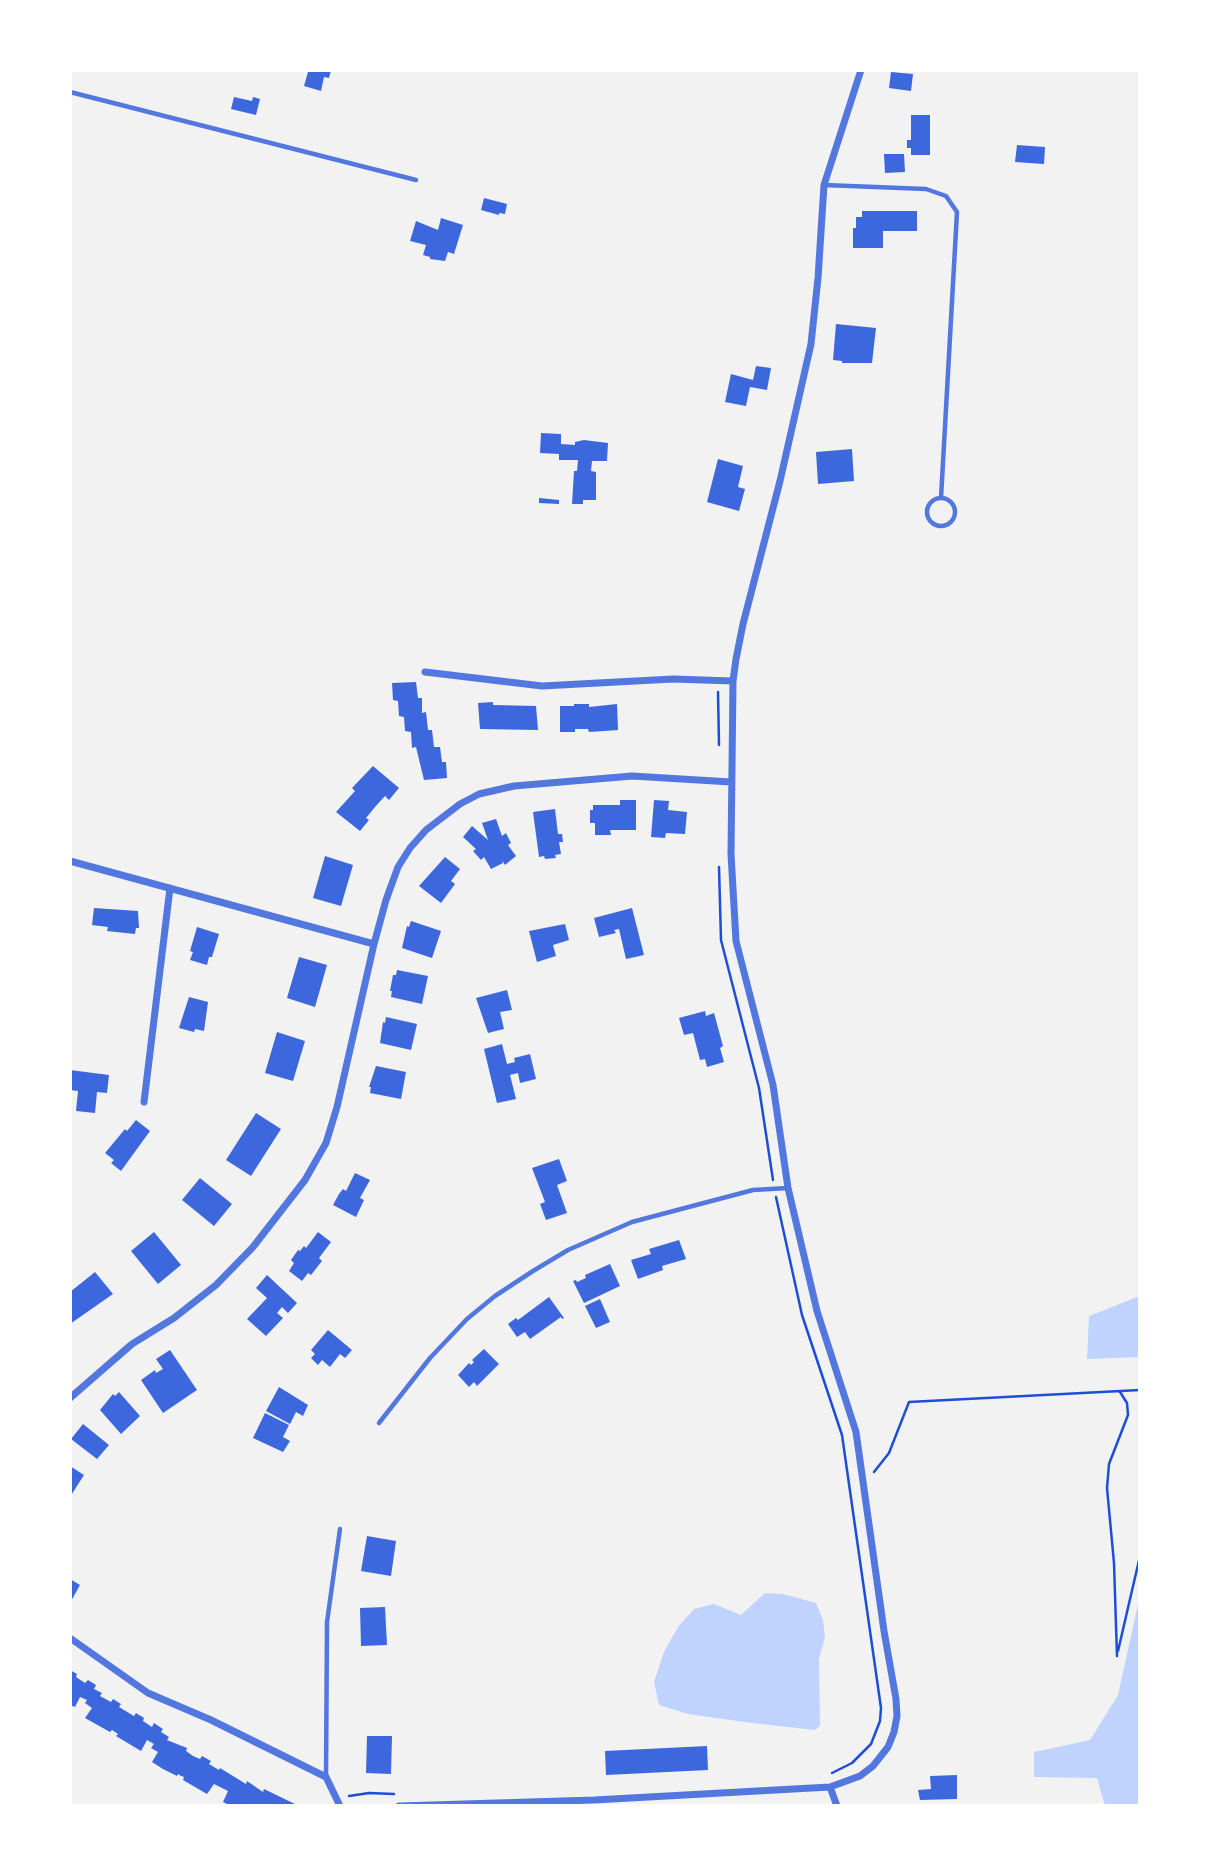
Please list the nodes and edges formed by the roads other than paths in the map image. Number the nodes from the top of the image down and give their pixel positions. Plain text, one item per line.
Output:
1 (861, 70) edge
2 (70, 92) edge
3 (416, 180) dead end
4 (824, 185) junction
5 (942, 498) junction
6 (425, 672) dead end
7 (733, 681) junction
8 (731, 782) junction
9 (70, 861) edge
10 (170, 888) junction
11 (374, 944) junction
12 (144, 1102) dead end
13 (788, 1188) junction
14 (70, 1398) edge
15 (379, 1423) dead end
16 (340, 1529) dead end
17 (70, 1638) edge
18 (326, 1777) junction
19 (830, 1787) junction
20 (340, 1806) edge
21 (399, 1806) edge
22 (837, 1806) edge

1 - 4 street
2 - 3 lane
4 - 5 lane
4 - 7 street
5 - 5 lane
6 - 7 street
7 - 8 street
8 - 11 street
8 - 13 street
9 - 10 street
10 - 11 street
10 - 12 street
11 - 14 street
13 - 15 lane
13 - 19 street
16 - 18 lane
17 - 18 street
18 - 20 street
19 - 21 street
19 - 22 street

